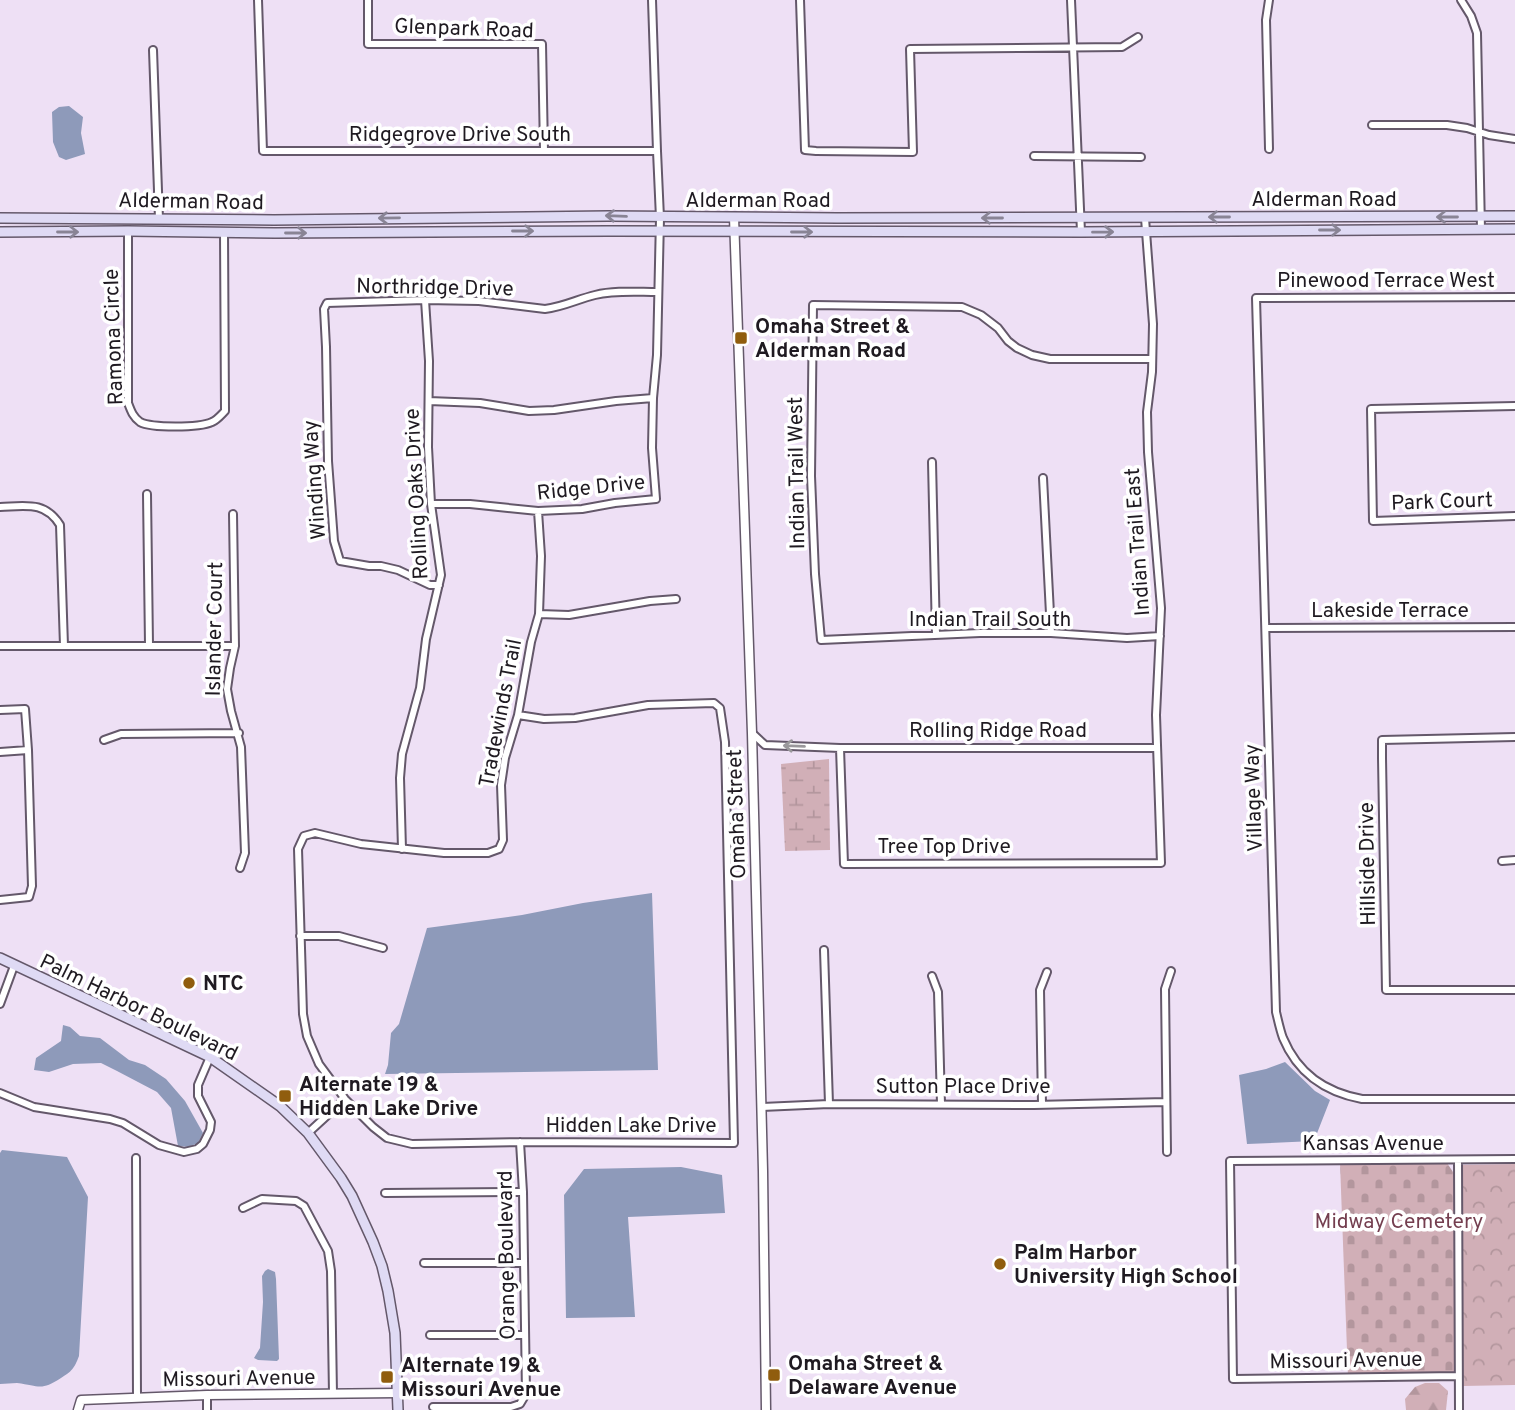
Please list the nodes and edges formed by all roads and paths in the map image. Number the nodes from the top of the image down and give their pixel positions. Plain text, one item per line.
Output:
1 (258, 0) edge
2 (368, 0) edge
3 (652, 0) edge
4 (800, 0) edge
5 (1071, 0) edge
6 (1269, 0) edge
7 (1461, 0) edge
8 (1138, 37) dead end
9 (1073, 47) junction
10 (153, 50) dead end
11 (1372, 125) dead end
12 (1478, 132) junction
13 (1515, 139) edge
14 (1269, 149) dead end
15 (544, 151) junction
16 (657, 151) junction
17 (1034, 156) dead end
18 (1077, 157) junction
19 (1141, 157) dead end
20 (1515, 216) edge
21 (734, 217) junction
22 (1482, 217) junction
23 (0, 218) edge
24 (660, 218) junction
25 (1080, 218) junction
26 (1145, 218) junction
27 (159, 219) junction
28 (1515, 229) edge
29 (1481, 230) junction
30 (128, 231) junction
31 (734, 231) junction
32 (0, 232) edge
33 (224, 232) junction
34 (660, 232) junction
35 (1081, 232) junction
36 (1145, 232) junction
37 (657, 292) junction
38 (1515, 297) edge
39 (1256, 298) joint
40 (425, 300) junction
41 (336, 302) joint
42 (1152, 359) junction
43 (653, 398) junction
44 (429, 401) junction
45 (1515, 406) edge
46 (932, 462) dead end
47 (1043, 478) dead end
48 (147, 494) dead end
49 (431, 504) junction
50 (0, 506) edge
51 (538, 511) junction
52 (233, 514) dead end
53 (1515, 516) edge
54 (439, 585) junction
55 (676, 599) dead end
56 (539, 614) junction
57 (1515, 627) edge
58 (1266, 628) junction
59 (1051, 633) junction
60 (936, 635) junction
61 (1160, 636) junction
62 (821, 640) joint
63 (149, 645) junction
64 (0, 646) edge
65 (64, 646) junction
66 (235, 646) junction
67 (0, 710) edge
68 (518, 715) junction
69 (239, 733) junction
70 (751, 733) junction
71 (1515, 737) edge
72 (104, 740) dead end
73 (840, 748) junction
74 (1156, 748) junction
75 (28, 750) junction
76 (0, 752) edge
77 (304, 836) joint
78 (402, 849) junction
79 (1515, 860) edge
80 (1502, 861) dead end
81 (1161, 863) joint
82 (240, 868) dead end
83 (0, 900) edge
84 (300, 936) junction
85 (383, 948) dead end
86 (824, 950) dead end
87 (0, 958) edge
88 (14, 965) junction
89 (1171, 971) dead end
90 (1047, 972) dead end
91 (932, 976) dead end
92 (1515, 990) edge
93 (0, 1004) edge
94 (211, 1057) junction
95 (0, 1093) edge
96 (345, 1099) junction
97 (1515, 1099) edge
98 (1166, 1102) junction
99 (829, 1104) junction
100 (941, 1104) junction
101 (1042, 1104) junction
102 (761, 1107) junction
103 (308, 1133) junction
104 (520, 1142) junction
105 (1167, 1152) dead end
106 (136, 1158) dead end
107 (1515, 1159) edge
108 (1458, 1160) junction
109 (523, 1192) junction
110 (385, 1193) dead end
111 (243, 1208) dead end
112 (424, 1263) dead end
113 (524, 1263) junction
114 (430, 1335) dead end
115 (525, 1335) junction
116 (1458, 1376) junction
117 (1233, 1379) joint
118 (398, 1393) junction
119 (332, 1394) junction
120 (207, 1395) junction
121 (137, 1398) junction
122 (433, 1407) dead end
123 (78, 1410) edge
124 (208, 1410) edge
125 (398, 1410) edge
126 (766, 1410) edge
127 (1459, 1410) edge

1 - 15 street, Ridgegrove Drive South
2 - 15 street, Glenpark Road
3 - 16 street
4 - 9 street
5 - 9 street
6 - 14 street
7 - 12 street
8 - 9 street
9 - 18 street
10 - 27 street
11 - 12 street
12 - 13 street
12 - 22 street
15 - 16 street, Ridgegrove Drive South
16 - 24 street
17 - 18 street
18 - 19 street
18 - 25 street
20 - 22 main road, Alderman Road
21 - 24 main road, Alderman Road
25 -> 21 main road, Alderman Road
21 - 31 street, Omaha Street
22 -> 26 main road, Alderman Road
22 - 29 street
23 - 27 main road, Alderman Road
24 -> 27 main road, Alderman Road
24 - 34 street
25 - 26 main road, Alderman Road
25 - 35 street
26 - 36 street, Indian Trail East
28 - 29 main road, Alderman Road
36 -> 29 main road, Alderman Road
32 -> 30 main road, Alderman Road
30 - 33 main road, Alderman Road
30 - 33 street, Ramona Circle
31 - 34 main road, Alderman Road
31 -> 35 main road, Alderman Road
31 - 70 street, Omaha Street
33 -> 34 main road, Alderman Road
34 - 37 street
35 -> 36 main road, Alderman Road
36 - 42 street, Indian Trail East
37 - 40 street, Northridge Drive
37 - 43 street
38 - 39 street, Pinewood Terrace West
39 - 58 street, Village Way
40 - 41 street, Northridge Drive
40 - 44 street, Rolling Oaks Drive
41 - 54 street, Winding Way
42 - 61 street, Indian Trail East
42 - 62 street, Indian Trail West
43 - 44 street
43 - 51 street, Ridge Drive
44 - 49 street, Rolling Oaks Drive
45 - 53 street, Park Court
46 - 60 street
47 - 59 street
48 - 63 street
49 - 51 street, Ridge Drive
49 - 54 street, Rolling Oaks Drive
50 - 65 street
51 - 56 street, Tradewinds Trail
52 - 66 street, Islander Court
54 - 78 street, Rolling Oaks Drive
55 - 56 street
56 - 68 street, Tradewinds Trail
57 - 58 street, Lakeside Terrace
58 - 97 street, Village Way
59 - 60 street, Indian Trail South
59 - 61 street, Indian Trail South
60 - 62 street, Indian Trail South
61 - 74 street, Indian Trail East
63 - 65 street
63 - 66 street
64 - 65 street
66 - 69 street, Islander Court
67 - 75 street
68 - 78 street, Tradewinds Trail
68 - 104 street, Hidden Lake Drive
69 - 72 street
69 - 82 street, Islander Court
73 -> 70 street, Rolling Ridge Road
70 - 102 street, Omaha Street
71 - 92 street, Hillside Drive
73 - 74 street, Rolling Ridge Road
73 - 81 street, Tree Top Drive
74 - 81 street, Indian Trail East
75 - 76 street
75 - 83 street
77 - 78 street, Tradewinds Trail
77 - 84 street, Hidden Lake Drive
79 - 80 street
84 - 85 street
84 - 96 street, Hidden Lake Drive
86 - 99 street
87 - 88 main road, Palm Harbor Boulevard
88 - 93 street
88 - 94 main road, Palm Harbor Boulevard
89 - 98 street
90 - 101 street
91 - 100 street
94 - 95 street
94 - 103 main road, Palm Harbor Boulevard
96 - 103 street
96 - 104 street, Hidden Lake Drive
98 - 101 street, Sutton Place Drive
98 - 105 street
99 - 100 street, Sutton Place Drive
99 - 102 street, Sutton Place Drive
100 - 101 street, Sutton Place Drive
102 - 126 street, Omaha Street
103 - 118 main road, Palm Harbor Boulevard
104 - 109 street, Orange Boulevard
106 - 121 street
107 - 108 street, Kansas Avenue
108 - 116 street
108 - 117 street, Kansas Avenue
109 - 110 street
109 - 113 street, Orange Boulevard
111 - 119 street
112 - 113 street
113 - 115 street, Orange Boulevard
114 - 115 street
115 - 122 street, Orange Boulevard
116 - 117 street, Missouri Avenue
116 - 127 street
118 - 119 street, Missouri Avenue
118 - 125 main road, Palm Harbor Boulevard
119 - 120 street, Missouri Avenue
120 - 121 street, Missouri Avenue
120 - 124 street
121 - 123 street, Missouri Avenue

